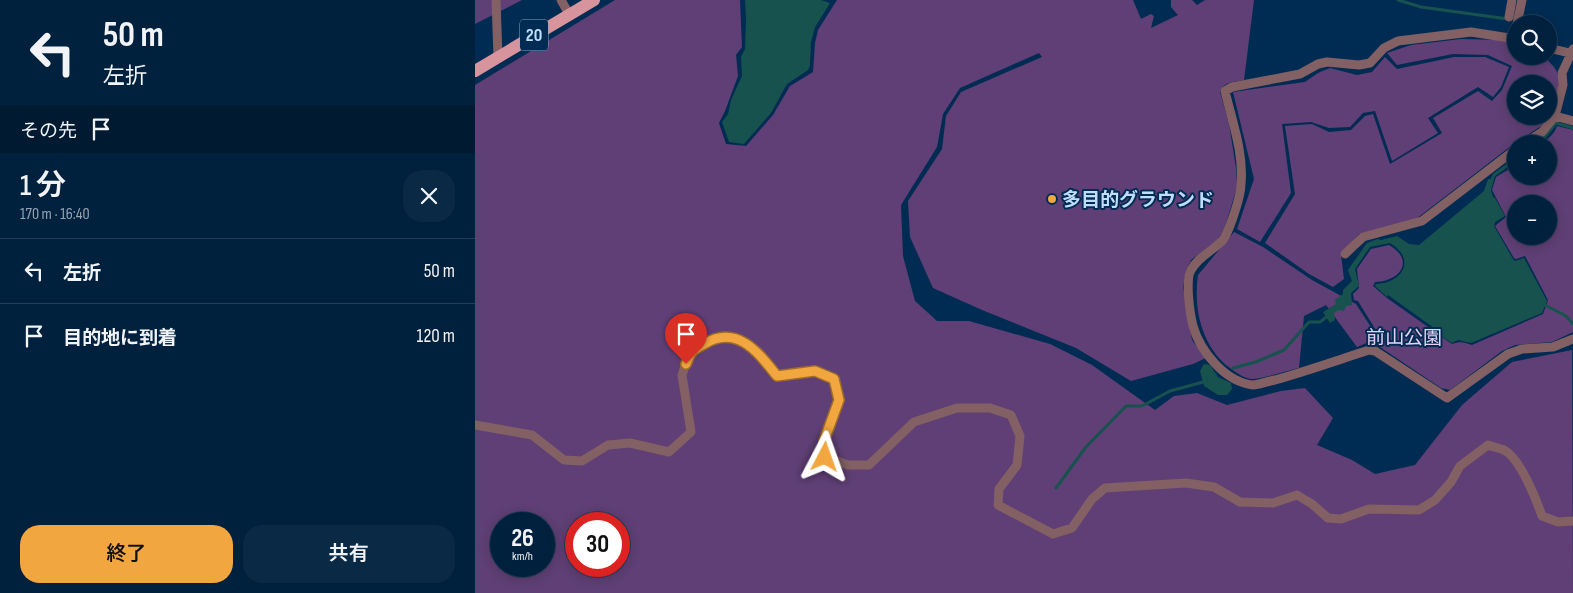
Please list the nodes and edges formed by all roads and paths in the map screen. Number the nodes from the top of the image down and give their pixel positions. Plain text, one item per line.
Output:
1 (497, 0) edge
2 (561, 0) edge
3 (594, 0) edge
4 (1512, 0) edge
5 (1522, 0) edge
6 (569, 14) junction
7 (1509, 15) edge
8 (1519, 15) edge
9 (1507, 38) edge
10 (1557, 49) edge
11 (1572, 52) edge
12 (498, 57) junction
13 (475, 71) edge
14 (1557, 108) edge
15 (1557, 117) edge
16 (1573, 121) edge
17 (1547, 125) edge
18 (1537, 135) edge
19 (1507, 156) edge
20 (1345, 254) dead end
21 (1573, 339) edge
22 (475, 425) edge
23 (1573, 521) edge

1 - 12 street
2 - 6 street
3 - 6 main road, 20
4 - 7 street
5 - 8 street
6 - 12 main road, 20
9 - 21 street
10 - 11 street
11 - 14 street
12 - 13 main road, 20
15 - 16 street
17 - 18 street
19 - 20 street
22 - 23 street

